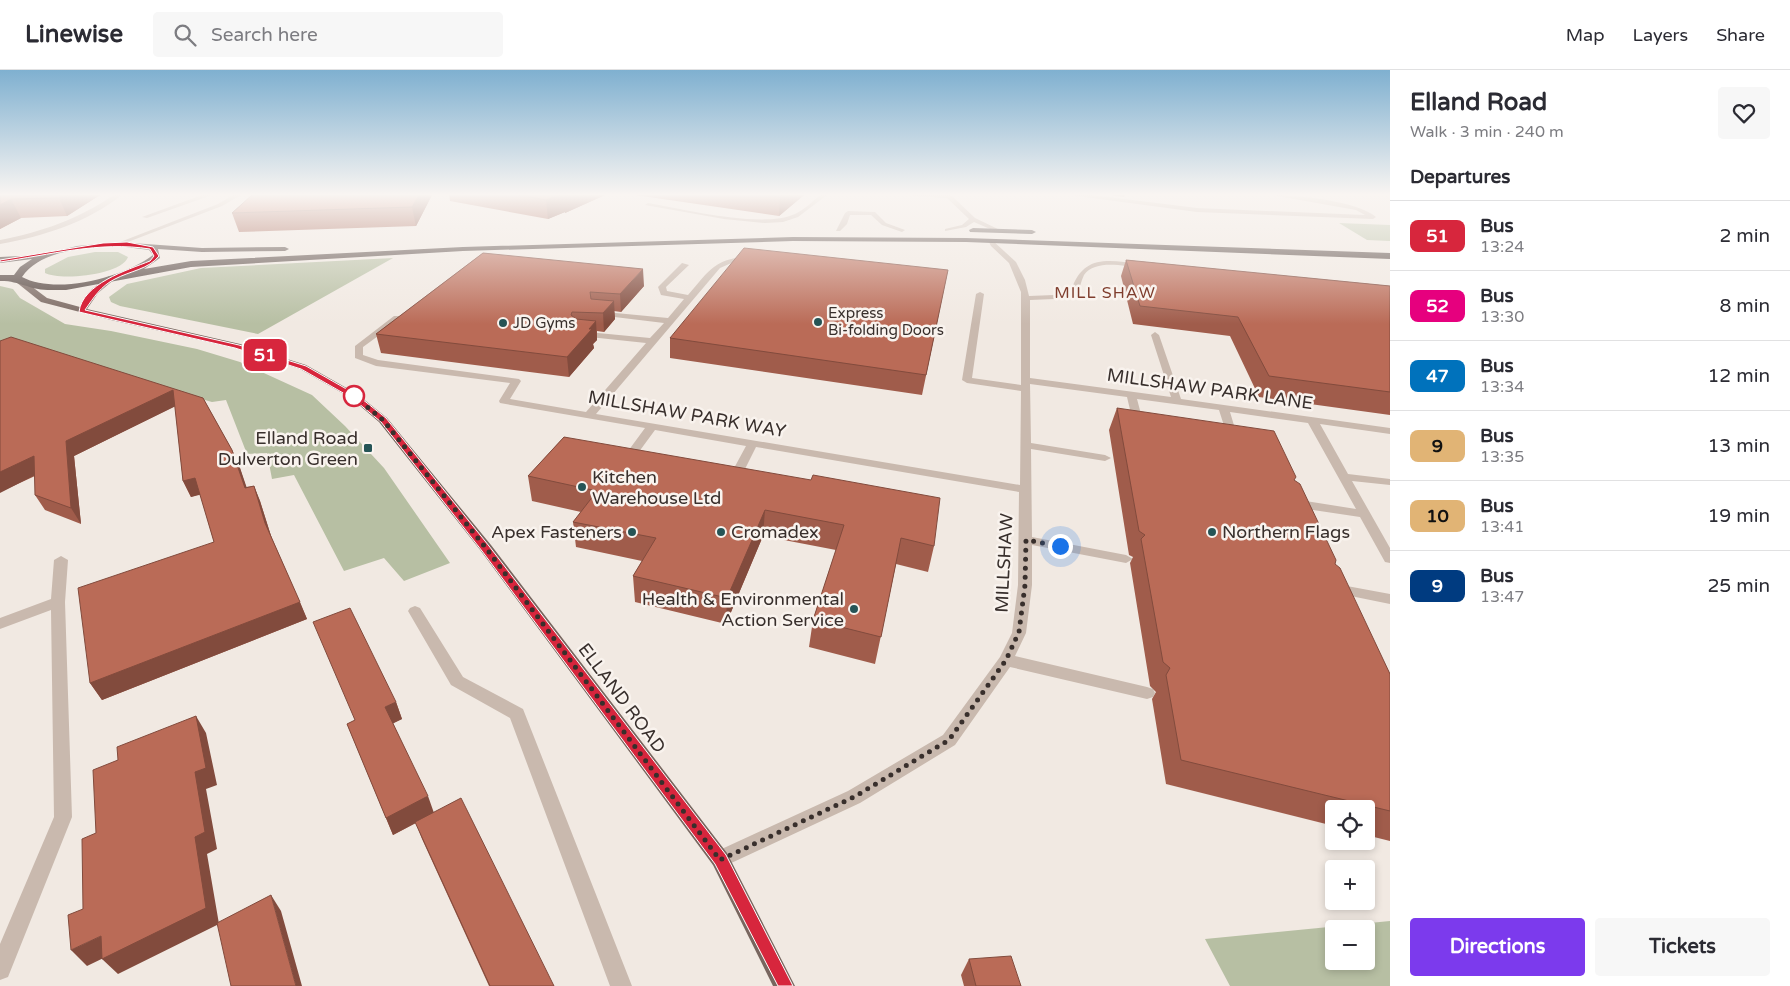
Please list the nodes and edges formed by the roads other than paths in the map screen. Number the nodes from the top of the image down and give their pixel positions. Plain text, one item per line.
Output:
1 (19, 238) edge
2 (134, 238) edge
3 (551, 238) edge
4 (990, 241) junction
5 (0, 242) edge
6 (118, 244) junction
7 (144, 246) junction
8 (342, 246) dead end
9 (292, 248) dead end
10 (70, 250) junction
11 (1390, 256) edge
12 (0, 260) edge
13 (765, 261) edge
14 (684, 266) dead end
15 (1152, 267) edge
16 (123, 275) junction
17 (0, 278) edge
18 (112, 278) junction
19 (19, 280) junction
20 (1024, 288) junction
21 (980, 294) dead end
22 (689, 298) junction
23 (82, 311) junction
24 (405, 313) edge
25 (596, 313) edge
26 (670, 321) junction
27 (580, 333) edge
28 (1156, 335) dead end
29 (652, 341) junction
30 (1025, 384) junction
31 (1131, 394) junction
32 (1177, 401) junction
33 (1223, 407) junction
34 (589, 415) junction
35 (1137, 418) edge
36 (1312, 420) junction
37 (652, 426) junction
38 (1390, 431) edge
39 (1231, 432) edge
40 (753, 443) junction
41 (1026, 445) junction
42 (1105, 458) dead end
43 (625, 463) edge
44 (1344, 477) junction
45 (1390, 482) edge
46 (732, 483) edge
47 (1026, 490) junction
48 (1289, 502) edge
49 (1365, 514) junction
50 (1026, 540) junction
51 (1126, 559) dead end
52 (1390, 559) edge
53 (62, 560) dead end
54 (1328, 587) edge
55 (1390, 599) edge
56 (58, 602) junction
57 (416, 611) dead end
58 (0, 624) edge
59 (1006, 660) junction
60 (1147, 692) dead end
61 (720, 860) junction
62 (0, 969) edge
63 (621, 986) edge
64 (784, 986) edge

1 - 5 street
2 - 6 street
3 - 8 highway
4 - 11 highway
4 - 16 highway
4 - 20 street
6 - 7 highway
6 - 10 highway
7 - 9 highway
7 - 16 highway
10 - 12 highway
10 - 19 highway
13 - 22 street
14 - 22 street
15 - 20 street
16 - 18 highway
17 - 19 highway
18 - 19 highway
18 - 23 main road
19 - 23 main road, ELLAND ROAD
20 - 30 street, MILLSHAW
21 - 30 street, MILLSHAW PARK LANE
22 - 26 street
23 - 61 main road, ELLAND ROAD
24 - 34 street, MILLSHAW PARK WAY
25 - 26 street
26 - 29 street
27 - 29 street
28 - 32 street
29 - 34 street
30 - 31 street, MILLSHAW PARK LANE
30 - 41 street, MILLSHAW
31 - 32 street, MILLSHAW PARK LANE
31 - 35 street
32 - 33 street, MILLSHAW PARK LANE
33 - 36 street, MILLSHAW PARK LANE
33 - 39 street
34 - 37 street, MILLSHAW PARK WAY
36 - 38 street, MILLSHAW PARK LANE
36 - 44 street
37 - 40 street, MILLSHAW PARK WAY
37 - 43 street
40 - 46 street
40 - 47 street, MILLSHAW PARK WAY
41 - 42 street
41 - 47 street, MILLSHAW
44 - 45 street
44 - 49 street
47 - 50 street, MILLSHAW
48 - 49 street
49 - 52 street
50 - 51 street
50 - 59 street, MILLSHAW
53 - 56 street
54 - 55 street
56 - 58 street
56 - 62 street
57 - 63 street
59 - 60 street
59 - 61 street, MILLSHAW
61 - 64 main road, ELLAND ROAD

